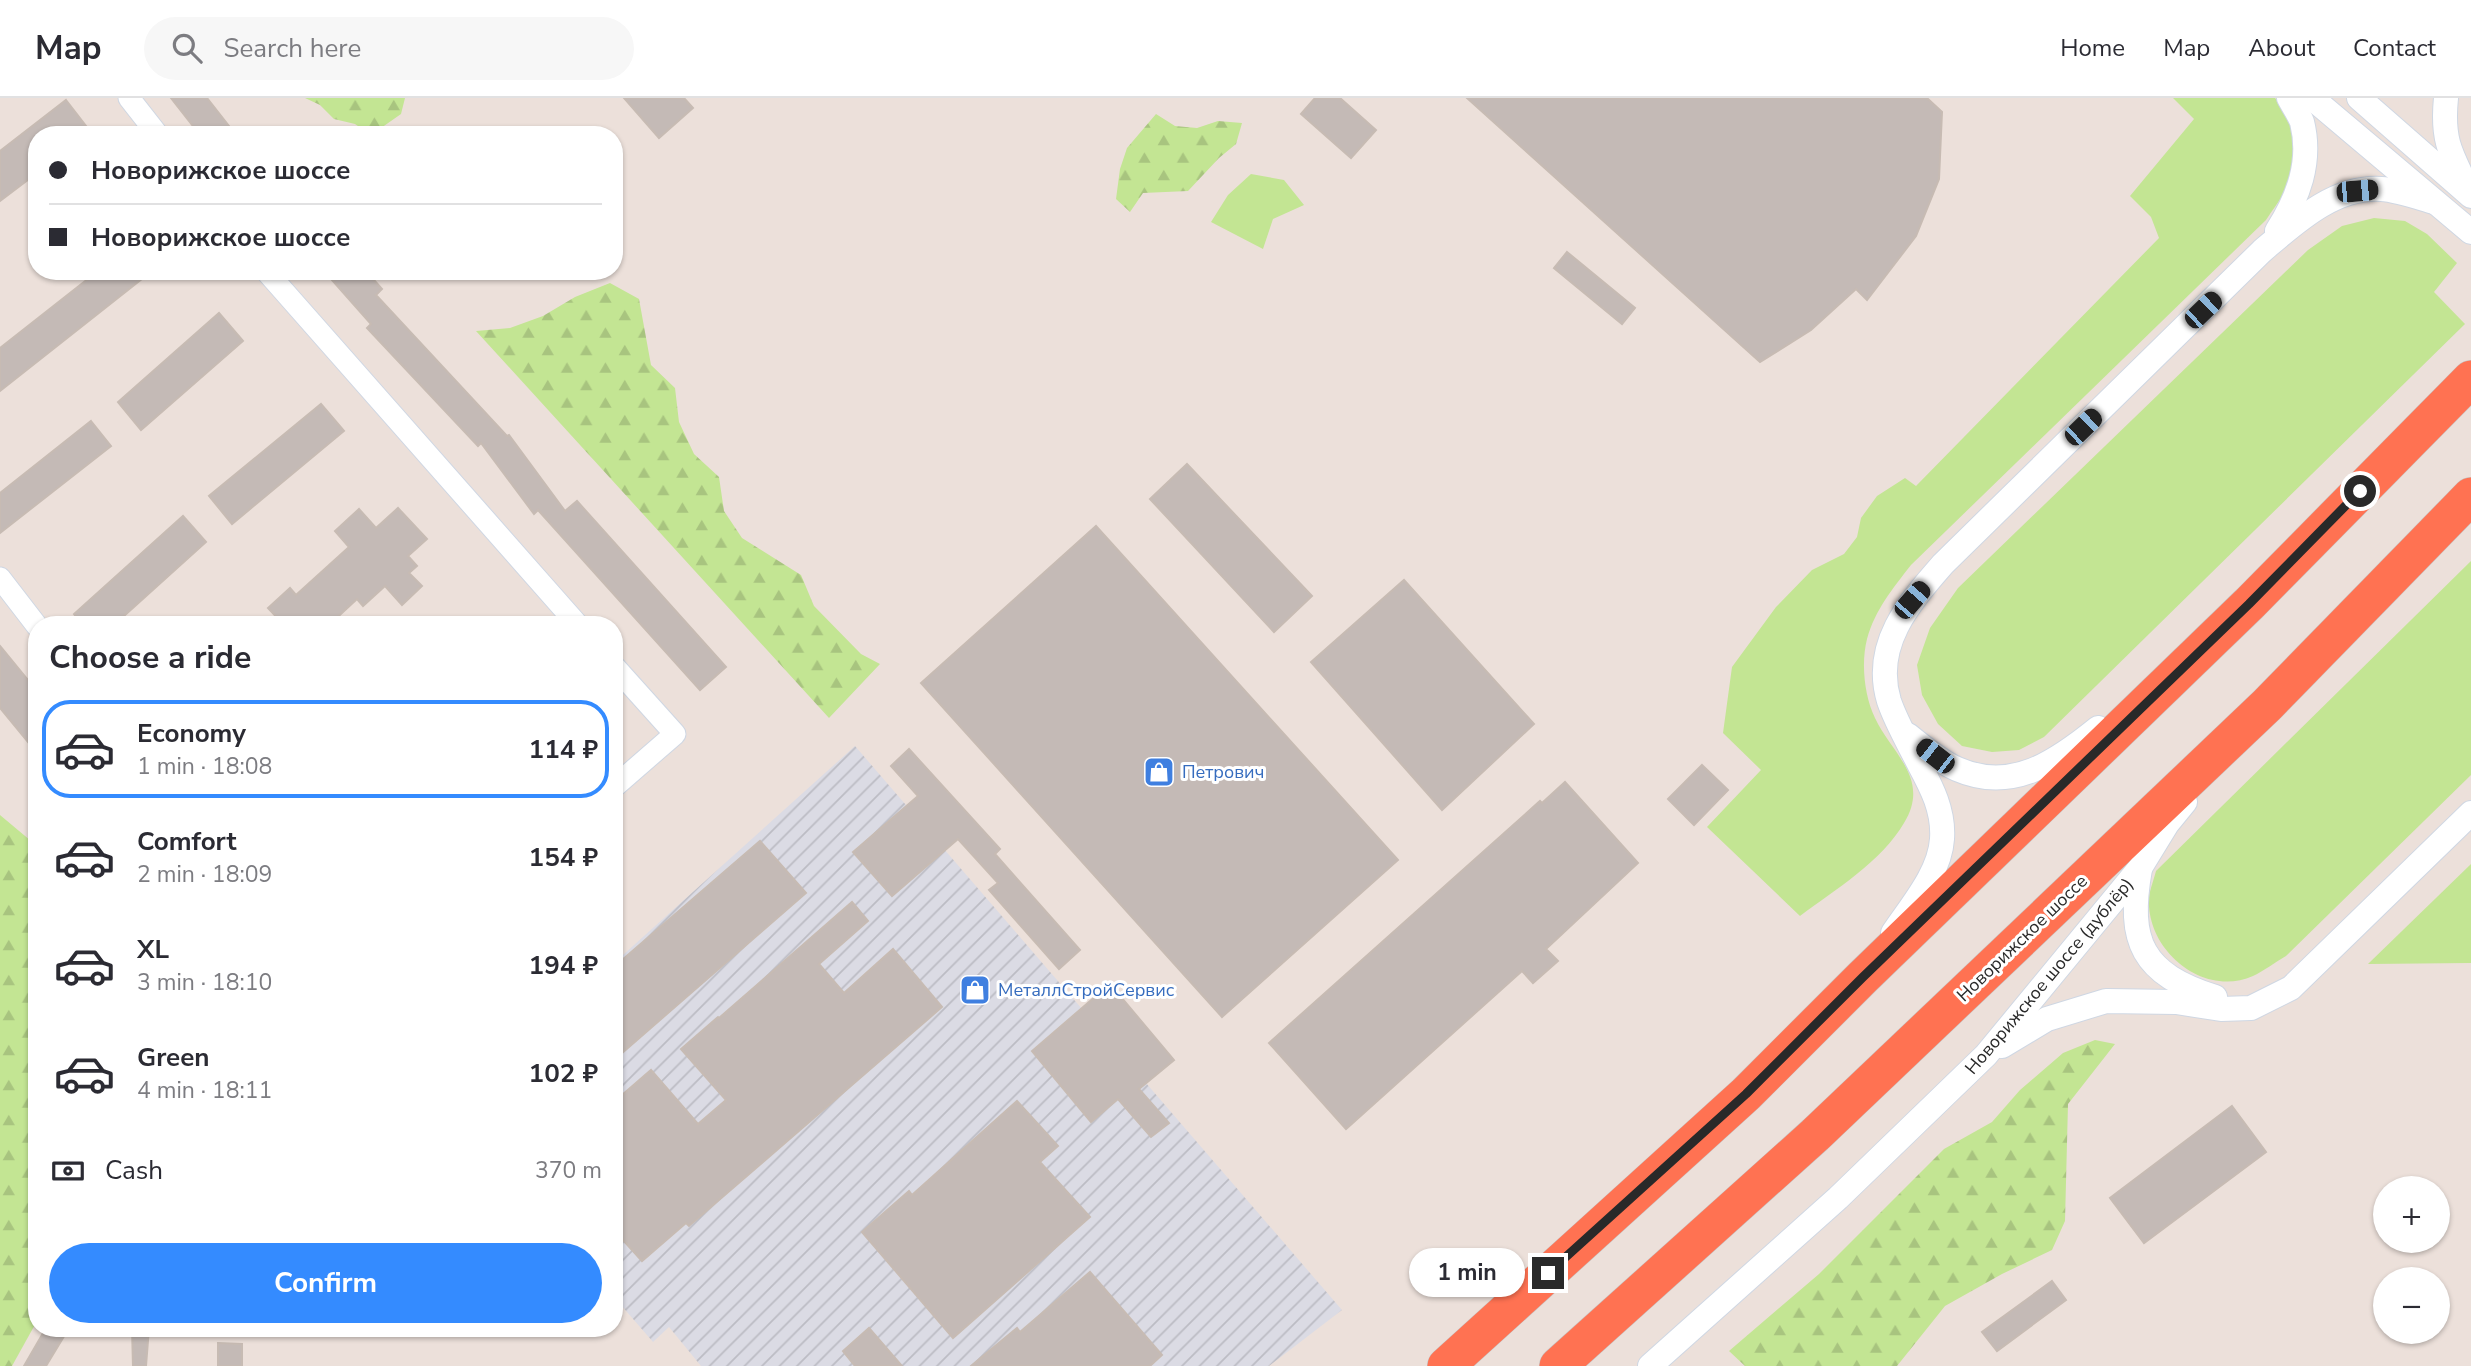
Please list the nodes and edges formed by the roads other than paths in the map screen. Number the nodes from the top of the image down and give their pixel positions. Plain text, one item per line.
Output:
1 (129, 98) edge
2 (2289, 98) edge
3 (2312, 98) edge
4 (2359, 98) edge
5 (2446, 98) edge
6 (151, 126) edge
7 (2471, 196) edge
8 (2434, 202) junction
9 (2471, 232) edge
10 (2262, 251) junction
11 (274, 280) edge
12 (2471, 379) edge
13 (2471, 496) edge
14 (0, 578) edge
15 (2249, 604) junction
16 (29, 616) edge
17 (570, 616) edge
18 (623, 676) edge
19 (2267, 705) junction
20 (1904, 732) junction
21 (623, 779) edge
22 (2471, 813) edge
23 (2140, 868) junction
24 (1863, 977) junction
25 (2291, 988) junction
26 (1986, 1055) junction
27 (1446, 1366) edge
28 (1558, 1366) edge
29 (1650, 1366) edge

1 - 6 street
2 - 10 street
3 - 8 street
4 - 7 street
5 - 7 street
8 - 9 street
8 - 10 street
10 - 20 street
11 - 17 street
12 - 15 highway
13 - 19 highway, Новорижское шоссе
14 - 16 street
15 - 20 street
15 - 24 highway
18 - 21 street
19 - 23 street, Новорижское шоссе (дублёр)
19 - 28 highway, Новорижское шоссе
20 - 24 street
22 - 25 street
23 - 25 street
23 - 26 street, Новорижское шоссе (дублёр)
24 - 27 highway
25 - 26 street
26 - 29 street, Новорижское шоссе (дублёр)

